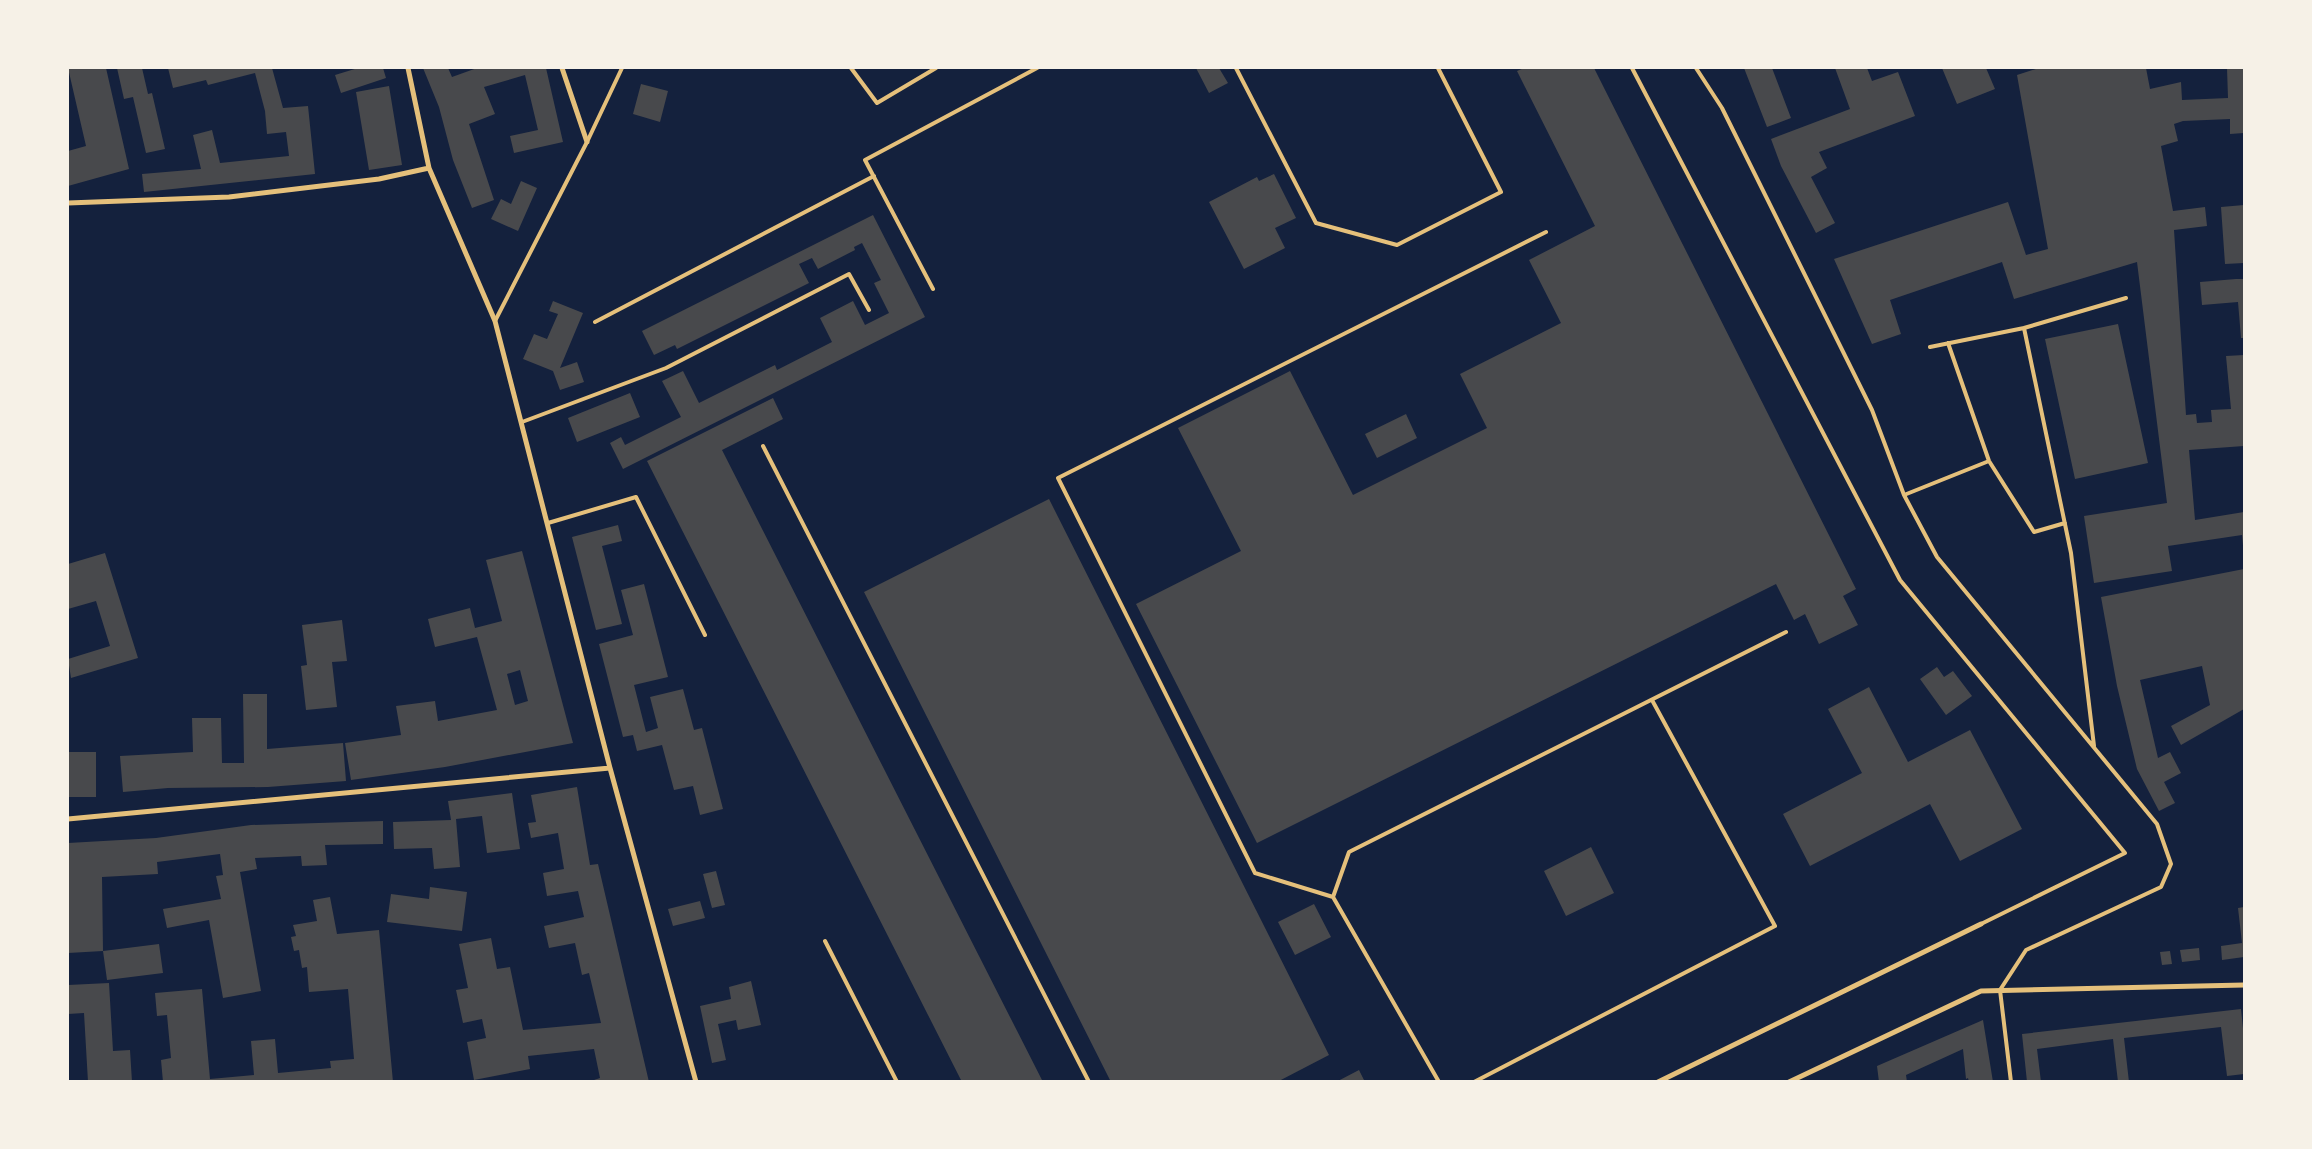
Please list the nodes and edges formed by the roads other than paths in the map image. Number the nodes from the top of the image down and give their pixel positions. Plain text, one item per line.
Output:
1 (408, 68) edge
2 (562, 68) edge
3 (622, 68) edge
4 (851, 68) edge
5 (936, 68) edge
6 (1037, 68) edge
7 (1236, 68) edge
8 (1438, 68) edge
9 (1632, 68) edge
10 (1696, 68) edge
11 (587, 142) junction
12 (429, 168) junction
13 (874, 176) junction
14 (68, 203) edge
15 (1546, 232) dead end
16 (933, 289) dead end
17 (2126, 298) dead end
18 (869, 310) dead end
19 (495, 321) junction
20 (595, 322) dead end
21 (2024, 328) junction
22 (1948, 343) junction
23 (1930, 347) dead end
24 (522, 422) junction
25 (763, 446) dead end
26 (1989, 461) junction
27 (1904, 495) junction
28 (548, 522) junction
29 (2065, 523) junction
30 (1786, 632) dead end
31 (705, 636) dead end
32 (1652, 700) junction
33 (2094, 747) junction
34 (610, 768) junction
35 (68, 819) edge
36 (1333, 897) junction
37 (1981, 924) joint
38 (825, 941) dead end
39 (2244, 985) edge
40 (2000, 990) junction
41 (696, 1082) edge
42 (897, 1082) edge
43 (1089, 1082) edge
44 (1439, 1082) edge
45 (1474, 1082) edge
46 (1658, 1082) edge
47 (1789, 1082) edge
48 (2011, 1082) edge

1 - 12 street
2 - 11 street
3 - 11 lane
4 - 5 lane
6 - 13 lane
7 - 8 lane
9 - 37 lane
10 - 27 lane
11 - 19 lane
12 - 14 street
12 - 19 street
13 - 16 lane
13 - 20 lane
15 - 36 lane
17 - 21 lane
18 - 24 lane
19 - 24 street
21 - 22 lane
21 - 29 lane
22 - 23 lane
22 - 26 lane
24 - 28 street
25 - 43 lane
26 - 27 lane
26 - 29 lane
27 - 33 lane
28 - 31 lane
28 - 34 street
29 - 33 lane
30 - 32 lane
32 - 36 lane
32 - 45 lane
33 - 40 lane
34 - 35 street
34 - 41 street
36 - 44 lane
37 - 46 street
38 - 42 lane
39 - 40 street
40 - 47 street
40 - 48 lane

